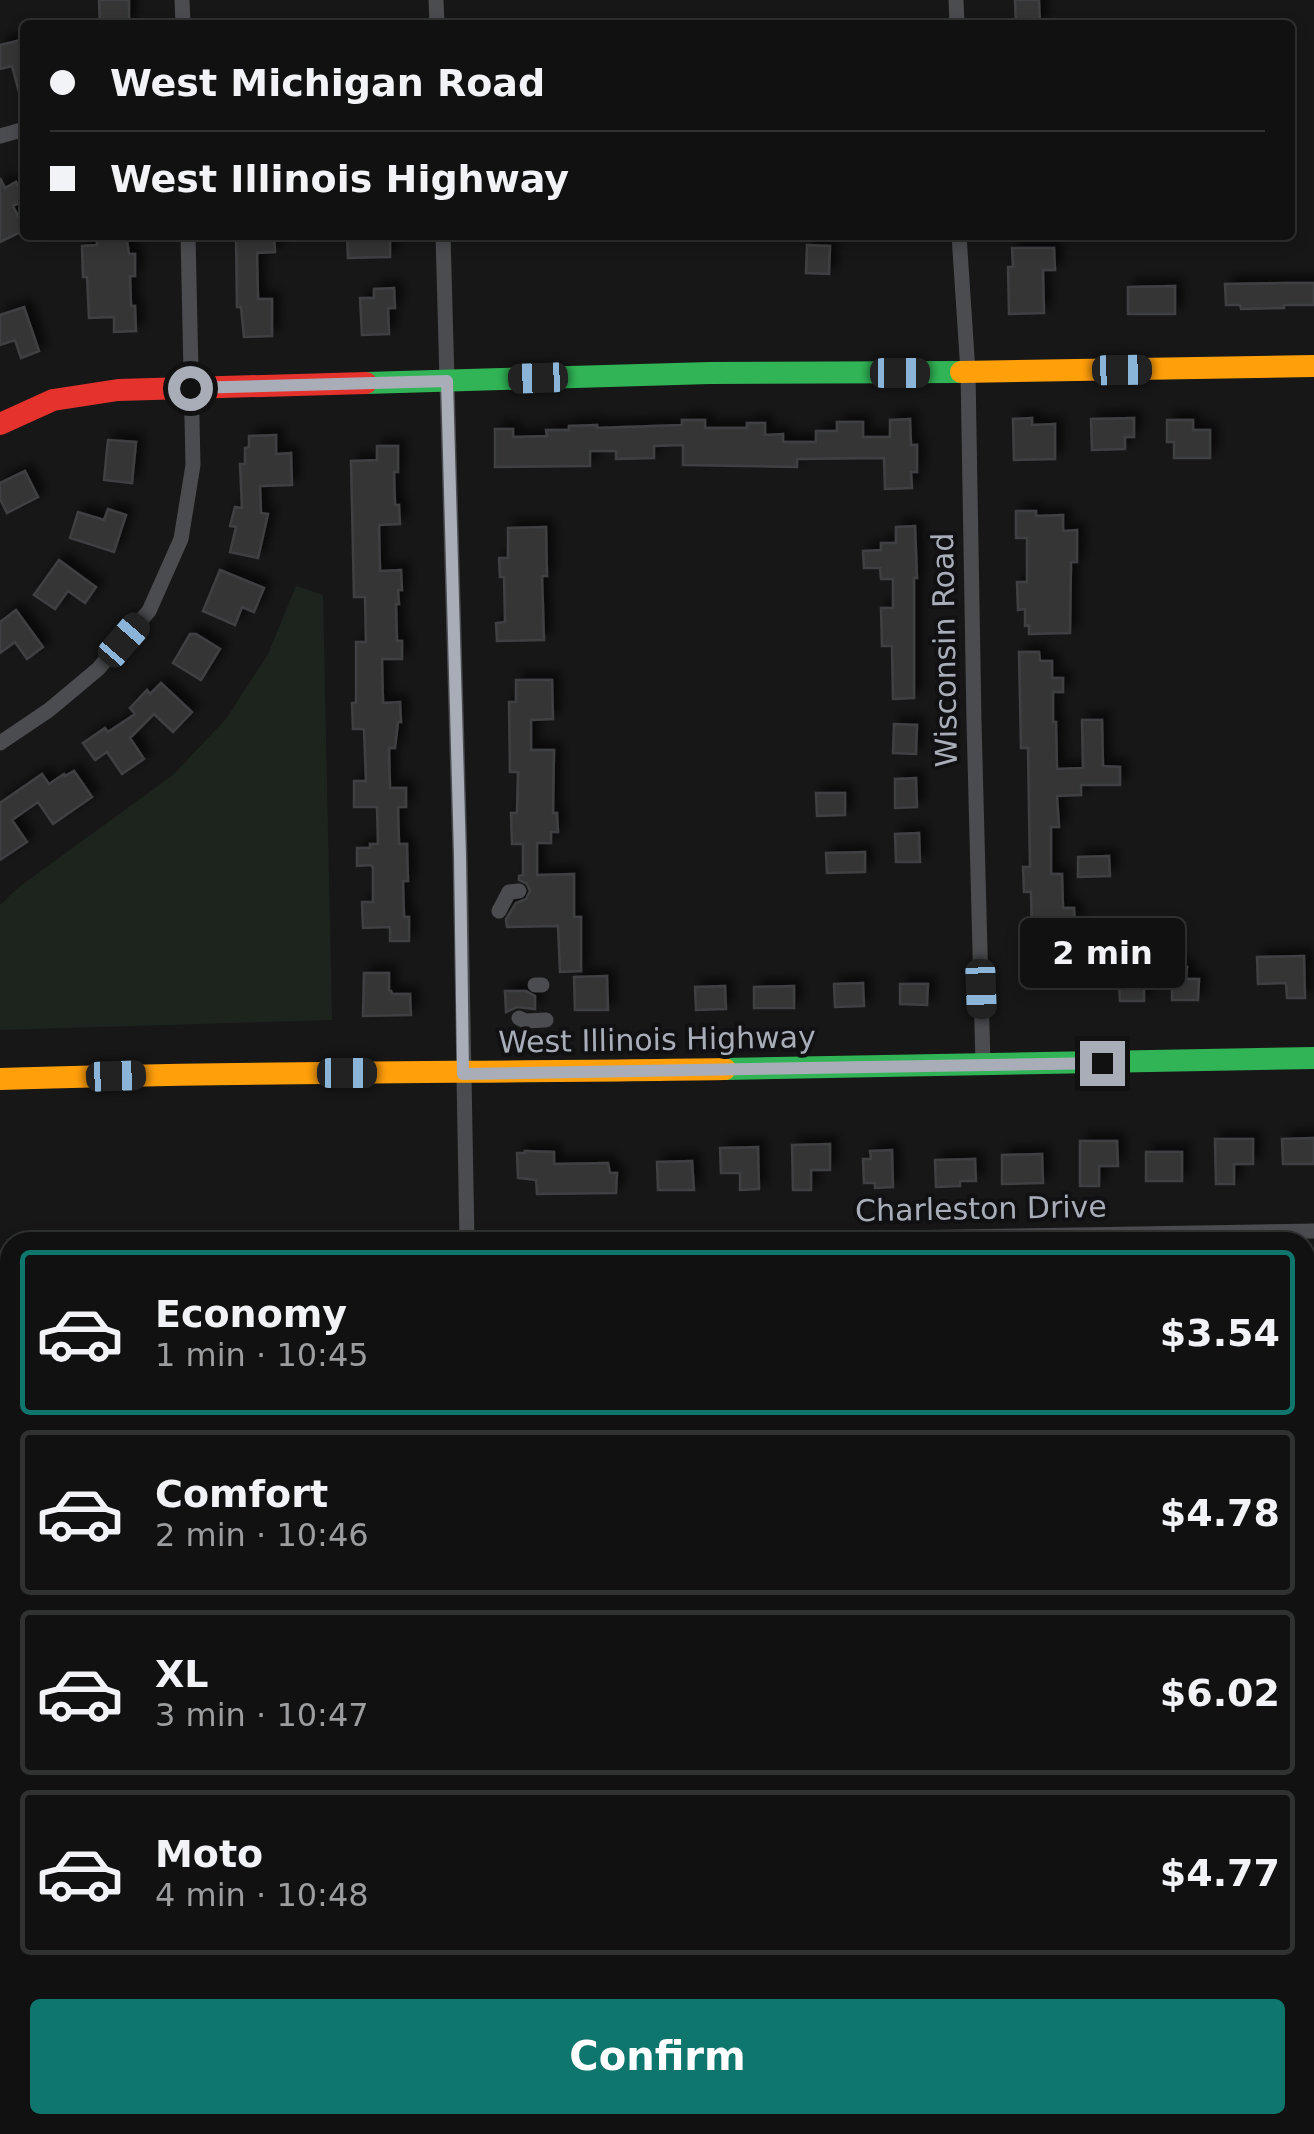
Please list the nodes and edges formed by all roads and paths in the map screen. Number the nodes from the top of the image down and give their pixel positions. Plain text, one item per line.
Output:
1 (188, 240) edge
2 (443, 240) edge
3 (960, 240) edge
4 (1314, 366) edge
5 (968, 372) junction
6 (447, 381) junction
7 (190, 388) junction
8 (0, 424) edge
9 (0, 744) edge
10 (519, 891) dead end
11 (499, 912) dead end
12 (520, 1018) dead end
13 (546, 1020) dead end
14 (1314, 1058) edge
15 (983, 1065) junction
16 (463, 1074) junction
17 (0, 1078) edge
18 (467, 1232) edge

1 - 7 street
2 - 6 street
3 - 5 street, Wisconsin Road
4 - 5 street
5 - 6 street
5 - 15 street, Wisconsin Road
6 - 7 street
6 - 16 street
7 - 8 street
7 - 9 street
10 - 11 street
12 - 13 street
14 - 15 street, West Illinois Highway
15 - 16 street, West Illinois Highway
16 - 17 street, West Illinois Highway
16 - 18 street

